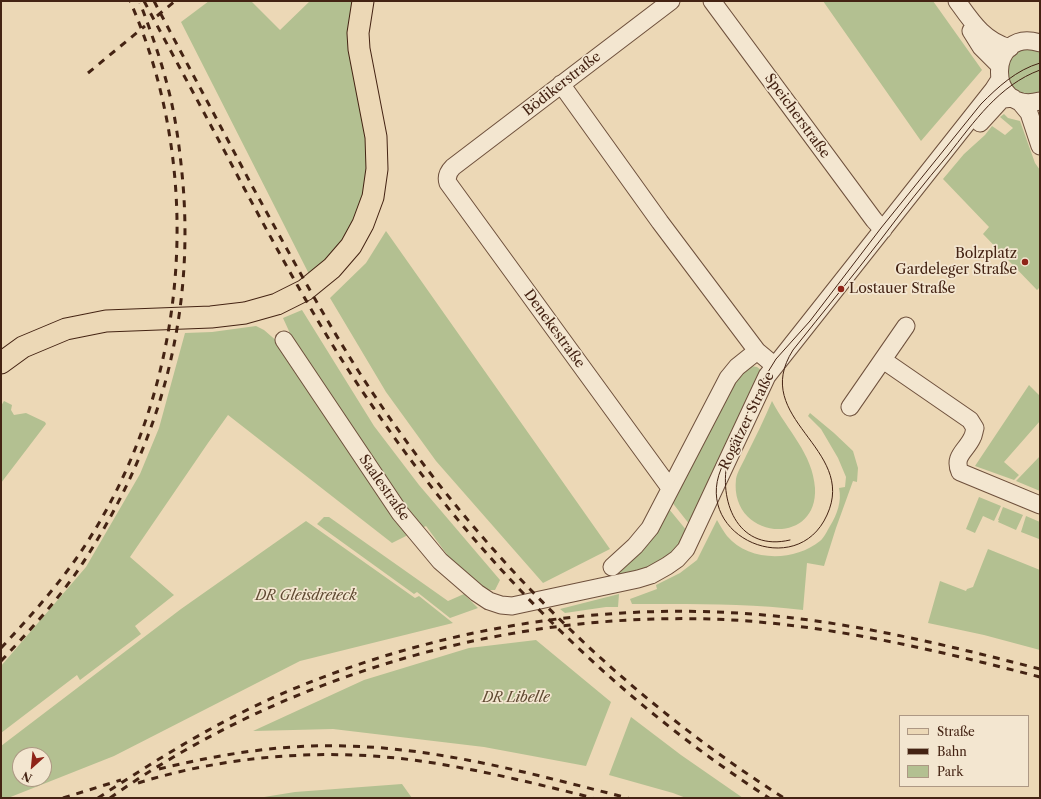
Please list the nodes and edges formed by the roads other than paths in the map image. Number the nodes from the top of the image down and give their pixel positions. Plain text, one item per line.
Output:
1 (362, 1) edge
2 (671, 1) edge
3 (712, 1) edge
4 (960, 6) edge
5 (1036, 38) edge
6 (1010, 48) junction
7 (1000, 72) junction
8 (561, 84) junction
9 (1016, 99) junction
10 (1040, 101) edge
11 (1040, 146) edge
12 (940, 157) junction
13 (453, 167) joint
14 (883, 230) junction
15 (906, 326) dead end
16 (284, 340) dead end
17 (757, 351) junction
18 (883, 360) junction
19 (1, 363) edge
20 (776, 366) junction
21 (850, 407) dead end
22 (670, 488) junction
23 (1040, 505) edge
24 (612, 567) dead end
25 (512, 606) joint

1 - 19 main road
2 - 8 street, Bödikerstraße
3 - 14 street, Speicherstraße
4 - 6 street
4 - 7 street
5 - 6 street
6 - 7 street, Rogätzer Straße
7 - 9 street
7 - 12 street, Rogätzer Straße
8 - 13 street, Bödikerstraße
8 - 17 street
9 - 10 street
9 - 11 street
9 - 12 street, Rogätzer Straße
12 - 14 street, Rogätzer Straße
13 - 22 street, Denekestraße
14 - 20 street, Rogätzer Straße
15 - 18 street
16 - 25 street, Saalestraße
17 - 20 street
17 - 22 street, Rogätzer Straße
18 - 21 street
18 - 23 street
20 - 25 street, Rogätzer Straße
22 - 24 street, Rogätzer Straße

